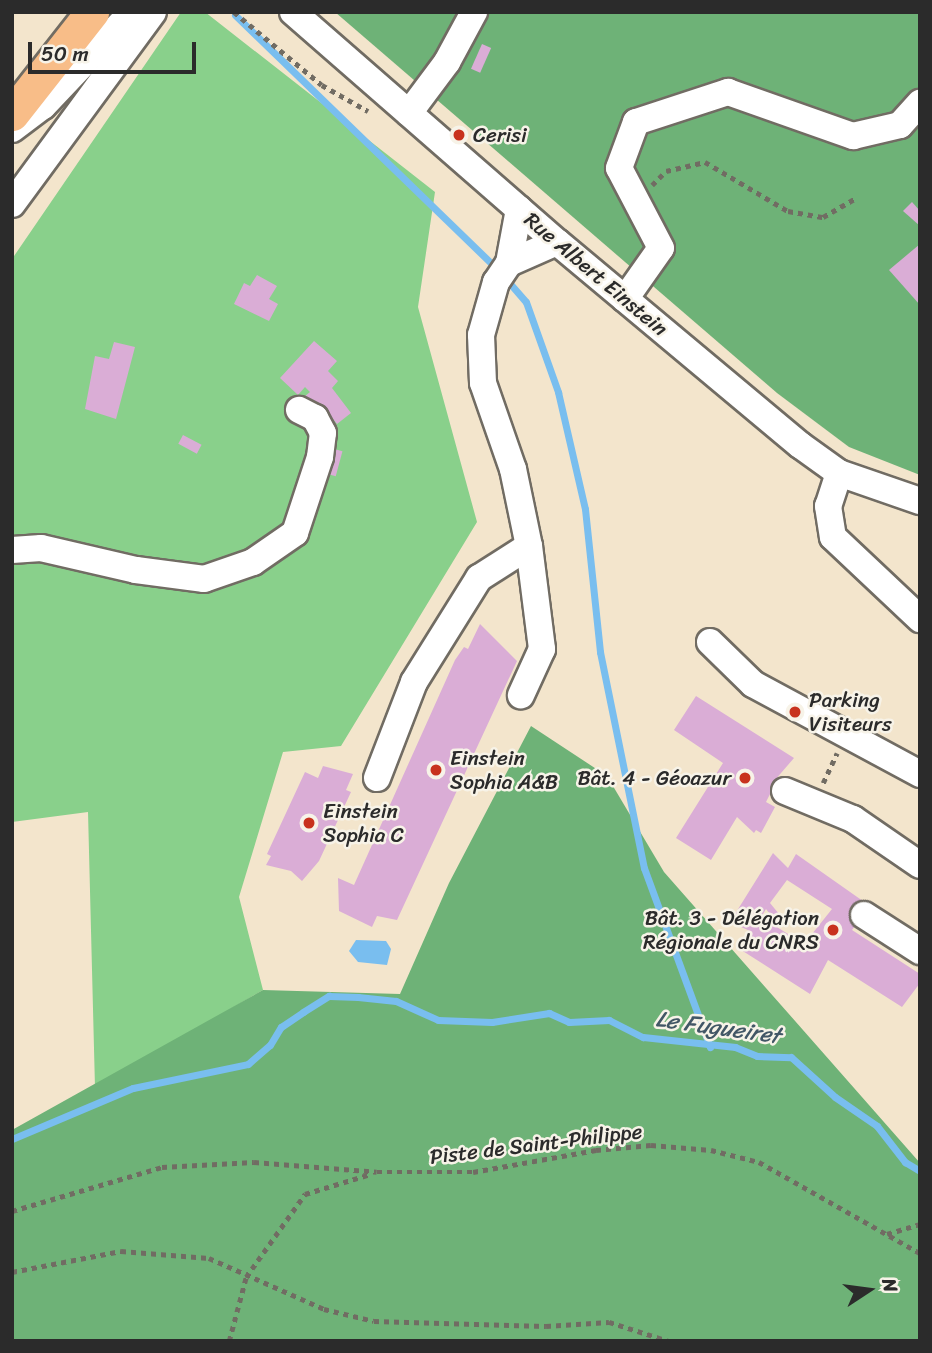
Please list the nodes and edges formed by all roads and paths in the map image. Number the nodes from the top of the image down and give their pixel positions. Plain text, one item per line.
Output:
1 (92, 12) edge
2 (132, 12) edge
3 (153, 12) edge
4 (234, 12) edge
5 (293, 12) edge
6 (474, 12) edge
7 (920, 103) edge
8 (409, 113) junction
9 (12, 114) edge
10 (381, 118) dead end
11 (12, 129) edge
12 (856, 198) dead end
13 (637, 201) junction
14 (12, 204) edge
15 (519, 209) junction
16 (557, 242) junction
17 (503, 272) junction
18 (625, 299) junction
19 (299, 410) dead end
20 (839, 473) junction
21 (920, 501) edge
22 (529, 546) junction
23 (12, 550) edge
24 (919, 617) edge
25 (710, 642) dead end
26 (520, 695) dead end
27 (849, 735) junction
28 (920, 774) edge
29 (377, 778) dead end
30 (785, 791) dead end
31 (815, 805) junction
32 (920, 865) edge
33 (864, 915) dead end
34 (920, 951) edge
35 (377, 1172) junction
36 (12, 1211) edge
37 (920, 1224) edge
38 (887, 1234) junction
39 (920, 1253) edge
40 (12, 1272) edge
41 (246, 1277) junction
42 (229, 1341) edge
43 (669, 1341) edge

1 - 9 main road
2 - 11 street
3 - 14 street
4 - 10 path
5 - 8 street, Rue Albert Einstein
6 - 8 street
7 - 13 street
8 - 15 street, Rue Albert Einstein
12 - 13 path
13 - 18 street
15 - 16 street, Rue Albert Einstein
15 - 17 street
16 - 17 street
16 - 18 street, Rue Albert Einstein
17 - 22 street
18 - 20 street, Rue Albert Einstein
19 - 23 street
20 - 21 street, Rue Albert Einstein
20 - 24 street
22 - 26 street
22 - 29 street
25 - 27 street
27 - 28 street
27 - 31 path
30 - 31 street
31 - 32 street
33 - 34 street
35 - 36 path, Piste de Saint-Philippe
35 - 38 path, Piste de Saint-Philippe
35 - 41 path
37 - 38 path
38 - 39 path, Piste de Saint-Philippe
40 - 41 path
41 - 42 path
41 - 43 path

